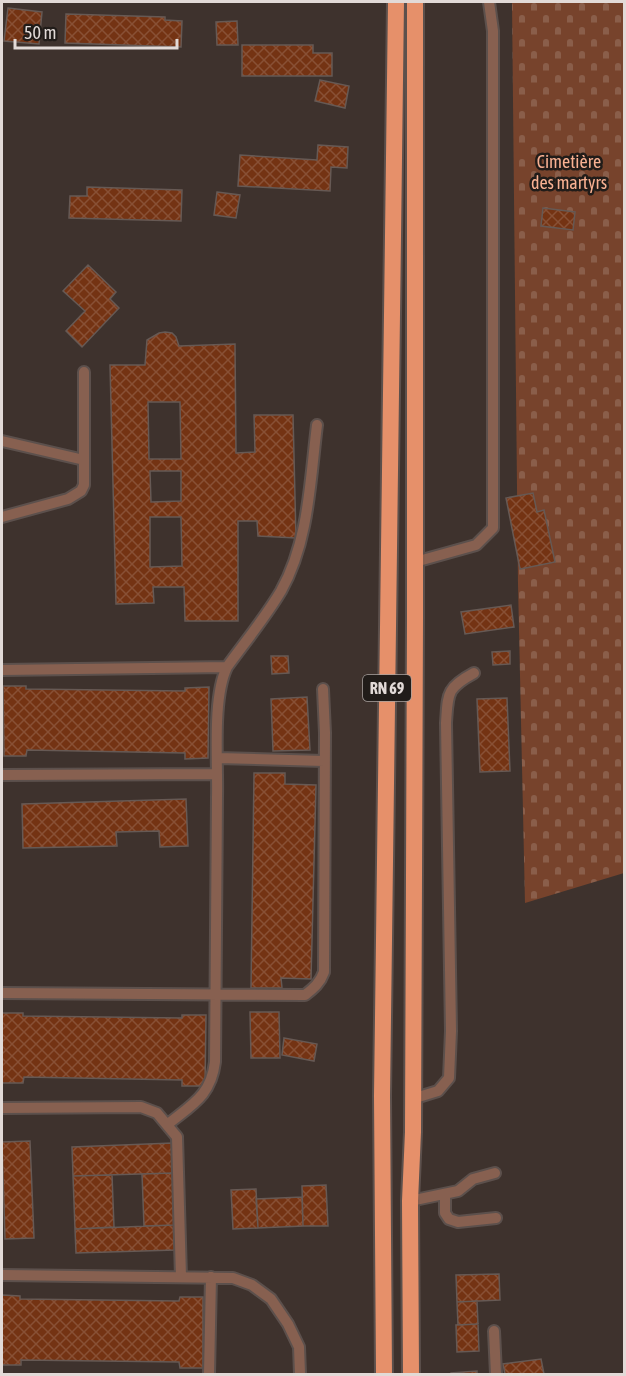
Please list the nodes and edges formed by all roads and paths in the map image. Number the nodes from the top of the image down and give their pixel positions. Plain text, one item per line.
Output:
1 (396, 2) edge
2 (415, 2) edge
3 (489, 2) edge
4 (84, 372) dead end
5 (317, 425) dead end
6 (2, 441) edge
7 (84, 460) junction
8 (2, 517) edge
9 (415, 562) junction
10 (227, 667) junction
11 (2, 670) edge
12 (474, 673) dead end
13 (323, 689) dead end
14 (218, 758) junction
15 (324, 761) junction
16 (218, 774) junction
17 (2, 775) edge
18 (2, 993) edge
19 (216, 994) junction
20 (412, 1099) junction
21 (2, 1108) edge
22 (168, 1124) junction
23 (495, 1173) dead end
24 (445, 1194) junction
25 (410, 1201) junction
26 (496, 1218) dead end
27 (2, 1275) edge
28 (181, 1277) junction
29 (212, 1277) junction
30 (494, 1331) dead end
31 (209, 1374) edge
32 (300, 1374) edge
33 (384, 1374) edge
34 (411, 1374) edge
35 (496, 1374) edge

1 - 33 highway, RN 69
2 - 9 highway, RN 69
3 - 9 lane
4 - 7 lane
5 - 10 lane
6 - 7 lane
7 - 8 lane
9 - 20 highway, RN 69
10 - 11 lane
10 - 14 lane
12 - 20 lane
13 - 15 lane
14 - 15 lane
14 - 16 lane
15 - 19 lane
16 - 17 lane
16 - 19 lane
18 - 19 lane
19 - 22 lane
20 - 25 highway, RN 69
21 - 22 lane
22 - 28 lane
23 - 24 lane
24 - 25 lane
24 - 26 lane
25 - 34 highway, RN 69
27 - 28 lane
28 - 29 lane
29 - 31 lane
29 - 32 lane
30 - 35 lane

